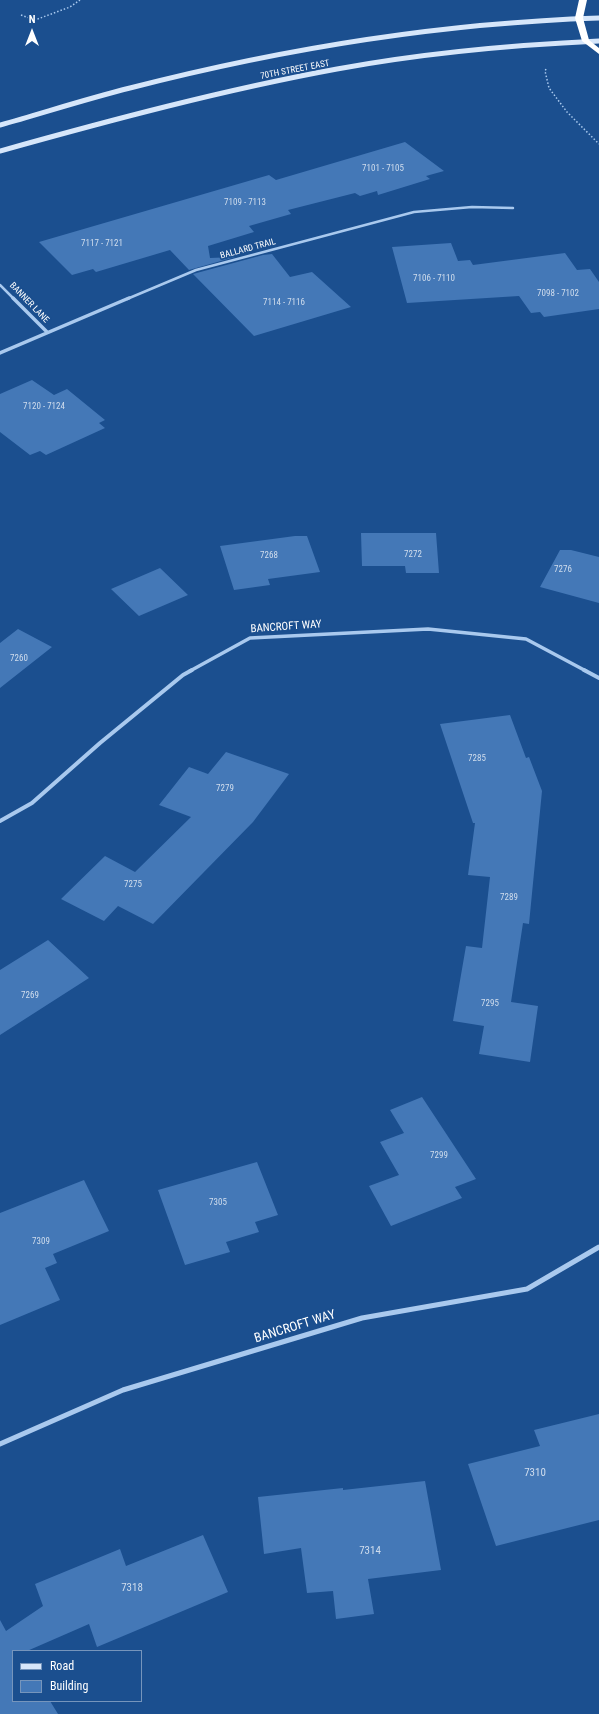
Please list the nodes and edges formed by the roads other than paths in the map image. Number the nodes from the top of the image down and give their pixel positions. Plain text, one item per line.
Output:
1 (583, 0) edge
2 (579, 18) junction
3 (599, 18) edge
4 (586, 41) junction
5 (599, 41) edge
6 (599, 52) edge
7 (0, 125) edge
8 (0, 151) edge
9 (513, 208) dead end
10 (0, 285) edge
11 (47, 332) junction
12 (0, 353) edge
13 (599, 678) edge
14 (0, 821) edge
15 (599, 1247) edge
16 (0, 1444) edge

1 - 2 highway
2 - 3 main road, 70TH STREET EAST
2 - 4 highway
2 - 7 main road, 70TH STREET EAST
4 - 5 main road, 70TH STREET EAST
4 - 6 highway
4 - 8 main road, 70TH STREET EAST
9 - 11 street, BALLARD TRAIL
10 - 11 street, BANNER LANE
11 - 12 street, BALLARD TRAIL
13 - 14 street, BANCROFT WAY
15 - 16 street, BANCROFT WAY

